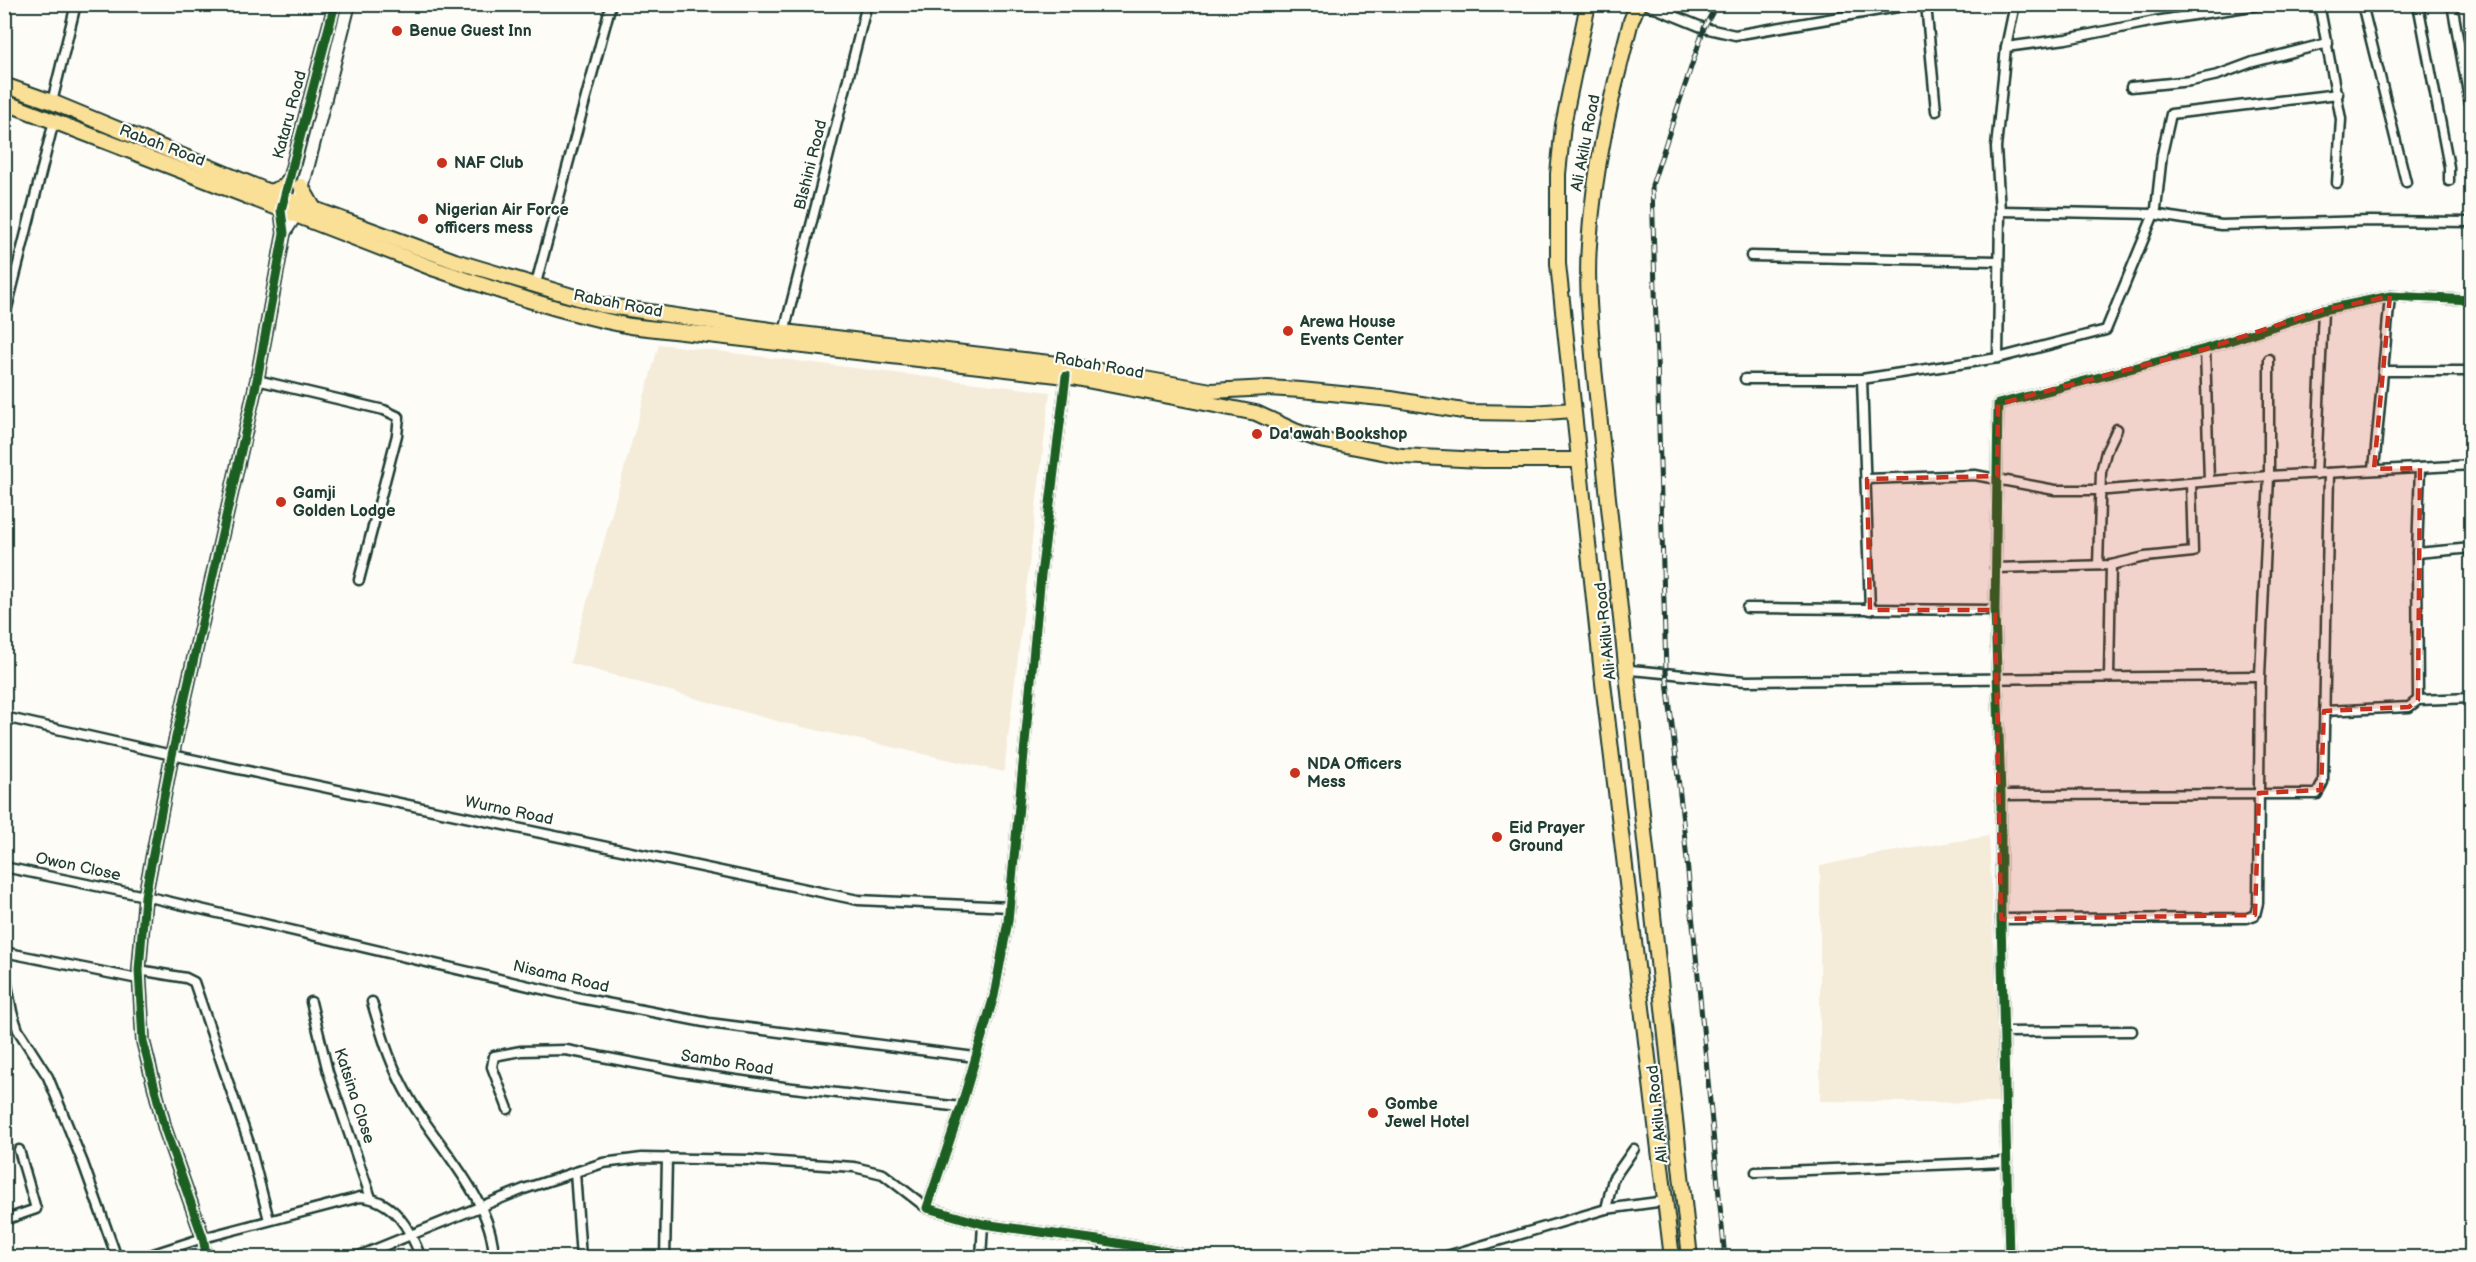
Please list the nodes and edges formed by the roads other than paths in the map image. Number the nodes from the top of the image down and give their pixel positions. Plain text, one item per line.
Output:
1 (76, 4) edge
2 (335, 4) edge
3 (349, 4) edge
4 (611, 4) edge
5 (867, 4) edge
6 (1588, 4) edge
7 (1638, 4) edge
8 (1645, 4) edge
9 (1915, 4) edge
10 (1926, 4) edge
11 (2015, 4) edge
12 (2265, 4) edge
13 (2319, 4) edge
14 (2362, 4) edge
15 (2418, 4) edge
16 (2452, 4) edge
17 (1864, 8) edge
18 (2328, 43) junction
19 (2006, 47) junction
20 (4, 85) edge
21 (2131, 87) dead end
22 (2338, 94) junction
23 (4, 102) edge
24 (51, 102) junction
25 (2470, 104) dead end
26 (1936, 111) dead end
27 (54, 122) junction
28 (2449, 181) dead end
29 (2406, 182) dead end
30 (2337, 183) dead end
31 (295, 184) junction
32 (270, 192) junction
33 (289, 206) junction
34 (314, 209) junction
35 (2000, 211) junction
36 (2153, 214) junction
37 (2472, 222) edge
38 (1751, 256) dead end
39 (1998, 261) junction
40 (535, 287) junction
41 (2390, 296) junction
42 (2472, 300) edge
43 (2323, 310) junction
44 (4, 320) edge
45 (784, 332) junction
46 (2205, 349) junction
47 (1998, 358) junction
48 (2269, 358) dead end
49 (2384, 371) junction
50 (2472, 371) edge
51 (1066, 376) junction
52 (1745, 379) dead end
53 (1862, 379) junction
54 (257, 380) junction
55 (1573, 410) junction
56 (2117, 429) dead end
57 (1579, 460) junction
58 (2472, 465) edge
59 (2420, 468) junction
60 (2374, 469) junction
61 (2329, 473) junction
62 (2316, 474) junction
63 (2269, 476) junction
64 (1998, 478) junction
65 (1867, 479) junction
66 (2209, 481) junction
67 (2191, 483) junction
68 (2102, 490) junction
69 (2472, 549) edge
70 (2417, 553) junction
71 (2098, 565) junction
72 (2111, 565) junction
73 (1995, 568) junction
74 (359, 580) dead end
75 (1747, 609) dead end
76 (1870, 610) junction
77 (1995, 610) junction
78 (1627, 670) junction
79 (2260, 676) junction
80 (2109, 677) junction
81 (1996, 678) junction
82 (2472, 698) edge
83 (2418, 700) junction
84 (2324, 711) junction
85 (4, 717) edge
86 (172, 754) junction
87 (2259, 793) junction
88 (2001, 795) junction
89 (4, 867) edge
90 (145, 896) junction
91 (1010, 908) junction
92 (2001, 919) junction
93 (4, 952) edge
94 (4, 968) edge
95 (139, 975) junction
96 (311, 1002) dead end
97 (372, 1002) dead end
98 (2132, 1031) dead end
99 (2005, 1032) junction
100 (975, 1057) junction
101 (961, 1107) junction
102 (508, 1109) dead end
103 (1634, 1149) dead end
104 (19, 1150) dead end
105 (667, 1158) junction
106 (2006, 1162) junction
107 (575, 1172) junction
108 (1756, 1172) dead end
109 (371, 1198) junction
110 (1665, 1201) junction
111 (483, 1206) junction
112 (927, 1208) junction
113 (1606, 1209) junction
114 (4, 1220) edge
115 (269, 1220) junction
116 (983, 1224) junction
117 (412, 1233) junction
118 (203, 1238) junction
119 (1105, 1241) junction
120 (1148, 1253) edge
121 (117, 1257) edge
122 (141, 1257) edge
123 (207, 1257) edge
124 (354, 1257) edge
125 (420, 1257) edge
126 (494, 1257) edge
127 (581, 1257) edge
128 (665, 1257) edge
129 (981, 1257) edge
130 (1105, 1257) edge
131 (1203, 1257) edge
132 (1440, 1257) edge
133 (1672, 1257) edge
134 (1690, 1257) edge
135 (2009, 1257) edge

1 - 24 street
2 - 31 street, Kataru Road
3 - 31 street, Kataru Road
4 - 40 street
5 - 45 street, BIshini Road
6 - 55 main road, Ali Akilu Road
7 - 78 main road, Ali Akilu Road
8 - 17 street
9 - 17 street
10 - 26 street
11 - 19 street
12 - 19 street
13 - 18 street
14 - 29 street
15 - 28 street
16 - 25 street
18 - 21 street
18 - 22 street
19 - 35 street
20 - 24 main road, Rabah Road
22 - 30 street
22 - 36 street
23 - 27 main road, Rabah Road
24 - 32 main road, Rabah Road
27 - 33 main road, Rabah Road
27 - 44 street
31 - 32 main road
31 - 33 street, Kataru Road
31 - 34 main road
32 - 33 main road, Rabah Road
33 - 34 main road, Rabah Road
33 - 51 main road, Rabah Road
33 - 54 street, Kataru Road
34 - 40 main road, Rabah Road
35 - 36 street
35 - 39 street
36 - 37 street
36 - 47 street
38 - 39 street
39 - 47 street
40 - 45 main road, Rabah Road
41 - 42 street
41 - 43 street
41 - 49 street
43 - 46 street
43 - 62 street
45 - 55 main road, Rabah Road
46 - 64 street
46 - 66 street
47 - 53 street
48 - 63 street
49 - 50 street
49 - 60 street
51 - 57 main road, Rabah Road
51 - 91 street
52 - 53 street
53 - 65 street
54 - 74 street
54 - 86 street, Kataru Road
55 - 57 main road, Ali Akilu Road
56 - 68 street
57 - 110 main road, Ali Akilu Road
58 - 59 street
59 - 60 street
59 - 70 street
60 - 61 street
61 - 62 street
61 - 84 street
62 - 63 street
63 - 66 street
63 - 79 street
64 - 65 street
64 - 68 street
64 - 73 street
65 - 76 street
66 - 67 street
67 - 68 street
67 - 72 street
68 - 71 street
69 - 70 street
70 - 83 street
71 - 72 street
71 - 73 street
72 - 80 street
73 - 77 street
75 - 76 street
76 - 77 street
77 - 81 street
78 - 81 street
78 - 134 main road, Ali Akilu Road
79 - 80 street
79 - 87 street
80 - 81 street
81 - 88 street
82 - 83 street
83 - 84 street
84 - 87 street
85 - 86 street, Wurno Road
86 - 90 street, Kataru Road
86 - 91 street, Wurno Road
87 - 88 street
87 - 92 street
88 - 92 street
89 - 90 street, Owon Close
90 - 95 street, Kataru Road
90 - 100 street, Nisama Road
91 - 100 street
92 - 99 street
93 - 95 street
94 - 121 street
95 - 115 street
95 - 118 street, Kataru Road
96 - 109 street, Katsina Close
97 - 111 street
98 - 99 street
99 - 106 street
100 - 101 street
101 - 102 street, Sambo Road
101 - 112 street
103 - 113 street
104 - 114 street
105 - 107 street
105 - 112 street
105 - 128 street
106 - 108 street
106 - 135 street
107 - 111 street
107 - 127 street
109 - 115 street
109 - 117 street
110 - 113 street
110 - 133 main road, Ali Akilu Road
111 - 117 street
111 - 126 street
112 - 116 street
113 - 132 street
115 - 118 street
116 - 119 street
116 - 129 street
117 - 124 street
117 - 125 street
118 - 122 street
118 - 123 street
119 - 120 street
119 - 130 street
120 - 131 street

